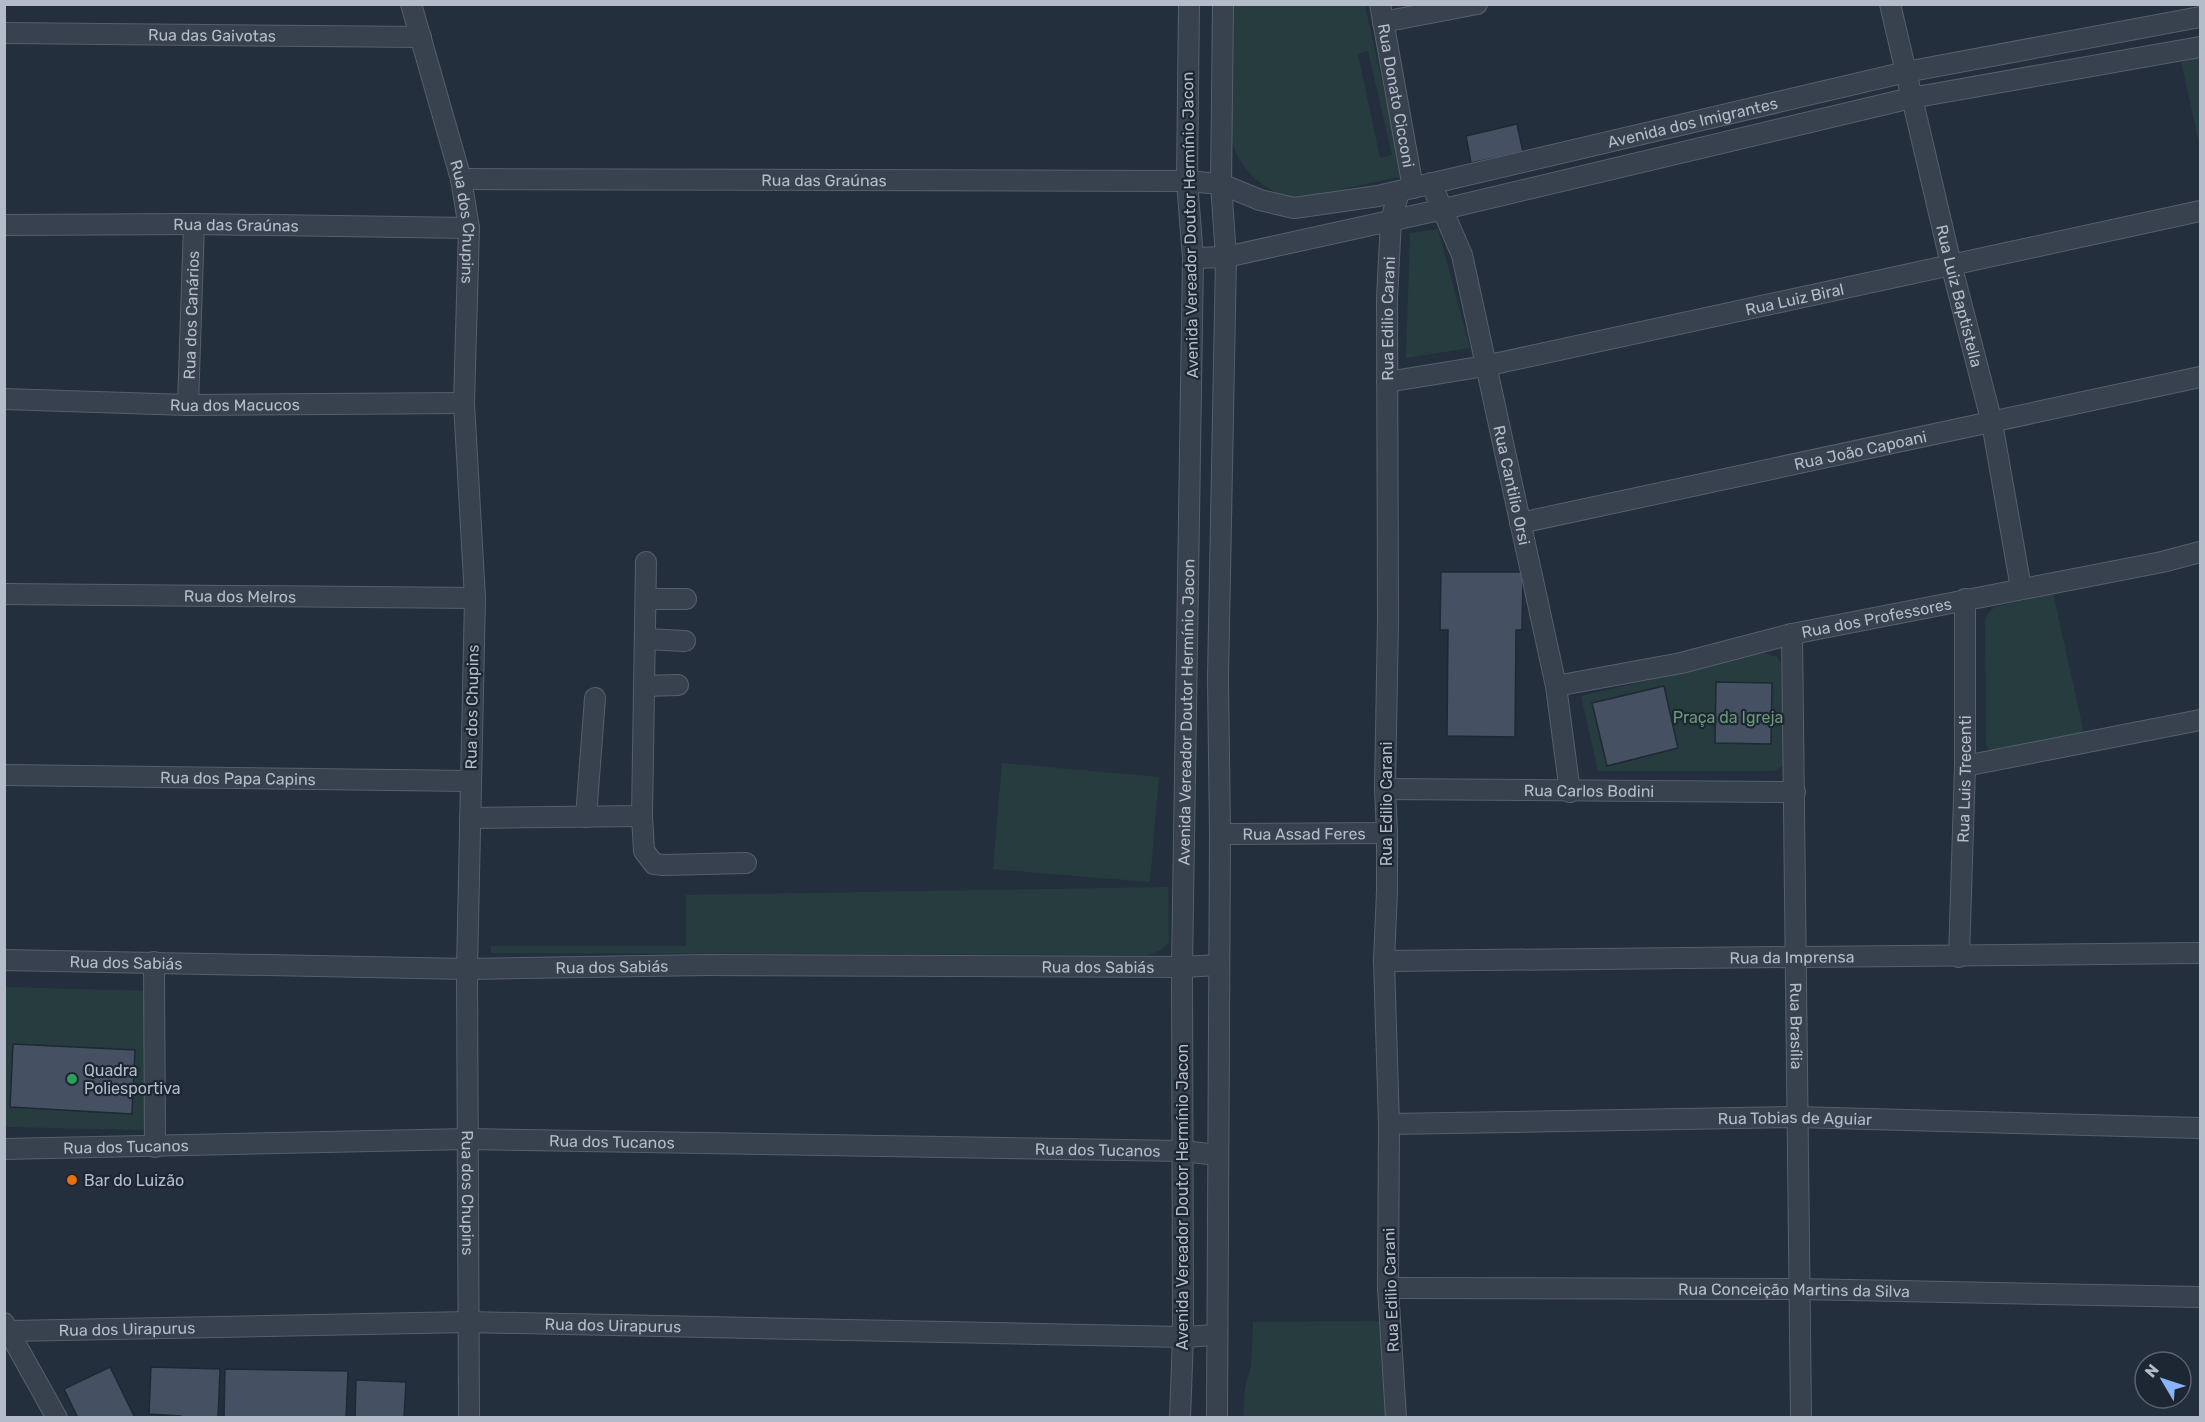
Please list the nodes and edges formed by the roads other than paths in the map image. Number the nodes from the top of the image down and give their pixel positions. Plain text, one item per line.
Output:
1 (411, 4) edge
2 (1189, 4) edge
3 (1224, 4) edge
4 (1477, 4) edge
5 (1890, 4) edge
6 (1382, 13) edge
7 (2200, 17) edge
8 (4, 33) edge
9 (421, 38) junction
10 (2200, 47) edge
11 (1906, 72) junction
12 (1911, 98) junction
13 (461, 179) junction
14 (1187, 181) junction
15 (1221, 184) junction
16 (1414, 188) junction
17 (1444, 209) junction
18 (2200, 211) edge
19 (1391, 220) junction
20 (194, 224) junction
21 (4, 225) edge
22 (469, 228) junction
23 (1226, 257) junction
24 (1193, 258) junction
25 (1951, 264) junction
26 (1485, 366) junction
27 (2200, 377) edge
28 (1387, 382) junction
29 (4, 399) edge
30 (464, 403) junction
31 (188, 405) junction
32 (1992, 423) junction
33 (1520, 523) junction
34 (2200, 552) edge
35 (646, 562) dead end
36 (2021, 588) junction
37 (4, 594) edge
38 (475, 598) junction
39 (646, 599) junction
40 (686, 599) dead end
41 (1965, 599) junction
42 (1792, 634) junction
43 (645, 639) junction
44 (685, 641) dead end
45 (678, 685) dead end
46 (644, 686) junction
47 (1556, 686) junction
48 (595, 698) dead end
49 (2200, 720) edge
50 (1965, 766) junction
51 (4, 775) edge
52 (470, 781) junction
53 (1385, 789) junction
54 (1570, 792) junction
55 (1794, 792) junction
56 (642, 816) junction
57 (470, 818) junction
58 (586, 818) junction
59 (1387, 833) junction
60 (1220, 834) junction
61 (747, 863) dead end
62 (2200, 953) edge
63 (1796, 957) junction
64 (1959, 957) junction
65 (4, 960) edge
66 (1384, 961) junction
67 (154, 962) junction
68 (1219, 965) junction
69 (1182, 967) junction
70 (468, 969) junction
71 (1796, 1117) junction
72 (1389, 1124) junction
73 (2200, 1128) edge
74 (468, 1138) junction
75 (155, 1147) junction
76 (4, 1149) edge
77 (1183, 1151) junction
78 (1218, 1155) junction
79 (1388, 1288) junction
80 (1799, 1289) junction
81 (2200, 1297) edge
82 (468, 1322) junction
83 (7, 1327) edge
84 (1216, 1335) junction
85 (1183, 1337) junction
86 (57, 1418) edge
87 (469, 1418) edge
88 (1180, 1418) edge
89 (1217, 1418) edge
90 (1396, 1418) edge
91 (1801, 1418) edge

1 - 9 street, Rua dos Chupins
2 - 14 street, Avenida Vereador Doutor Hermínio Jacon
3 - 15 street, Avenida Vereador Doutor Hermínio Jacon
4 - 6 street
5 - 11 street, Rua Luiz Baptistella
6 - 16 street, Rua Donato Cicconi
7 - 11 street, Avenida dos Imigrantes
8 - 9 street, Rua das Gaivotas
9 - 13 street, Rua dos Chupins
10 - 12 street, Avenida dos Imigrantes
11 - 12 street, Rua Luiz Baptistella
11 - 16 street, Avenida dos Imigrantes
12 - 17 street, Avenida dos Imigrantes
12 - 25 street, Rua Luiz Baptistella
13 - 14 street, Rua das Graúnas
13 - 22 street, Rua dos Chupins
14 - 15 street, Avenida dos Imigrantes
14 - 24 street, Avenida Vereador Doutor Hermínio Jacon
15 - 16 street, Avenida dos Imigrantes
15 - 23 street, Avenida Vereador Doutor Hermínio Jacon
16 - 17 street, Rua Cantilio Orsi
16 - 19 street, Rua Edilio Carani
17 - 19 street, Avenida dos Imigrantes
17 - 26 street, Rua Cantilio Orsi
18 - 25 street, Rua Luiz Biral
19 - 23 street, Avenida dos Imigrantes
19 - 28 street, Rua Edilio Carani
20 - 21 street, Rua das Graúnas
20 - 22 street, Rua das Graúnas
20 - 31 street, Rua dos Canários
22 - 30 street, Rua dos Chupins
23 - 24 street, Avenida dos Imigrantes
23 - 60 street, Avenida Vereador Doutor Hermínio Jacon
24 - 69 street, Avenida Vereador Doutor Hermínio Jacon
25 - 26 street, Rua Luiz Biral
25 - 32 street, Rua Luiz Baptistella
26 - 28 street, Rua Luiz Biral
26 - 33 street, Rua Cantilio Orsi
27 - 32 street, Rua João Capoani
28 - 53 street, Rua Edilio Carani
29 - 31 street, Rua dos Macucos
30 - 31 street, Rua dos Macucos
30 - 38 street, Rua dos Chupins
32 - 33 street, Rua João Capoani
32 - 36 street, Rua Luiz Baptistella
33 - 47 street, Rua Cantilio Orsi
34 - 36 street, Rua dos Professores
35 - 39 street
36 - 41 street, Rua dos Professores
37 - 38 street, Rua dos Melros
38 - 52 street, Rua dos Chupins
39 - 40 street
39 - 43 street
41 - 42 street, Rua dos Professores
41 - 50 street, Rua Luis Trecenti
42 - 47 street, Rua dos Professores
42 - 55 street, Rua Brasília
43 - 44 street
43 - 46 street
45 - 46 street
46 - 56 street
47 - 54 street, Rua Cantilio Orsi
48 - 58 street
49 - 50 street
50 - 64 street, Rua Luis Trecenti
51 - 52 street, Rua dos Papa Capins
52 - 57 street, Rua dos Chupins
53 - 54 street, Rua Carlos Bodini
53 - 59 street, Rua Edilio Carani
54 - 55 street, Rua Carlos Bodini
55 - 63 street, Rua Brasília
56 - 58 street
56 - 61 street
57 - 58 street
57 - 70 street, Rua dos Chupins
59 - 60 street, Rua Assad Feres
59 - 66 street, Rua Edilio Carani
60 - 68 street, Avenida Vereador Doutor Hermínio Jacon
62 - 64 street, Rua da Imprensa
63 - 64 street, Rua da Imprensa
63 - 66 street, Rua da Imprensa
63 - 71 street, Rua Brasília
65 - 67 street, Rua dos Sabiás
66 - 72 street, Rua Edilio Carani
67 - 70 street, Rua dos Sabiás
67 - 75 street
68 - 69 street, Rua dos Sabiás
68 - 78 street, Avenida Vereador Doutor Hermínio Jacon
69 - 70 street, Rua dos Sabiás
69 - 77 street, Avenida Vereador Doutor Hermínio Jacon
70 - 74 street, Rua dos Chupins
71 - 72 street, Rua Tobias de Aguiar
71 - 73 street, Rua Tobias de Aguiar
71 - 80 street, Rua Brasília
72 - 79 street, Rua Edilio Carani
74 - 75 street, Rua dos Tucanos
74 - 77 street, Rua dos Tucanos
74 - 82 street, Rua dos Chupins
75 - 76 street, Rua dos Tucanos
77 - 78 street, Rua dos Tucanos
77 - 85 street, Avenida Vereador Doutor Hermínio Jacon
78 - 84 street, Avenida Vereador Doutor Hermínio Jacon
79 - 80 street, Rua Conceição Martins da Silva
79 - 90 street, Rua Edilio Carani
80 - 81 street, Rua Conceição Martins da Silva
80 - 91 street, Rua Brasília
82 - 83 street, Rua dos Uirapurus
82 - 85 street, Rua dos Uirapurus
82 - 87 street, Rua dos Chupins
83 - 86 street
84 - 85 street, Rua dos Uirapurus
84 - 89 street, Avenida Vereador Doutor Hermínio Jacon
85 - 88 street, Avenida Vereador Doutor Hermínio Jacon

